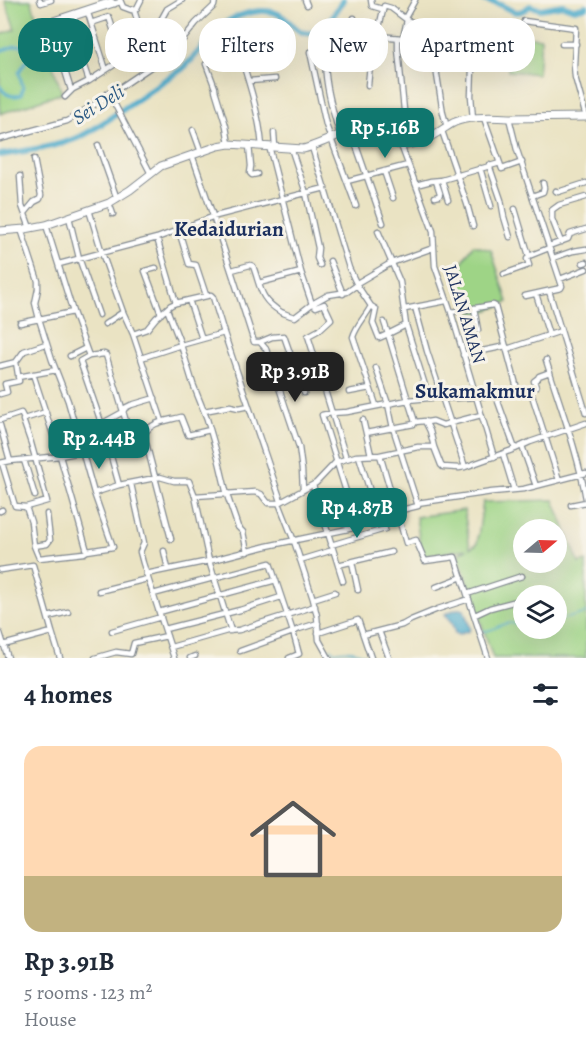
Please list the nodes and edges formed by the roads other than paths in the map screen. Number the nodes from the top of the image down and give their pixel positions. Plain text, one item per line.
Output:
1 (40, 0) edge
2 (51, 0) edge
3 (141, 0) edge
4 (182, 0) edge
5 (215, 0) edge
6 (371, 0) edge
7 (395, 0) edge
8 (415, 0) edge
9 (118, 2) edge
10 (383, 8) junction
11 (391, 8) junction
12 (99, 9) junction
13 (134, 10) junction
14 (88, 13) junction
15 (60, 18) edge
16 (71, 18) edge
17 (90, 18) edge
18 (137, 18) edge
19 (162, 18) edge
20 (381, 18) edge
21 (405, 18) edge
22 (406, 18) edge
23 (103, 20) joint
24 (93, 22) edge
25 (535, 22) edge
26 (93, 29) edge
27 (187, 35) edge
28 (388, 38) edge
29 (398, 39) joint
30 (562, 44) dead end
31 (576, 44) junction
32 (105, 67) edge
33 (105, 71) edge
34 (66, 72) edge
35 (86, 72) edge
36 (144, 72) edge
37 (209, 72) edge
38 (246, 72) edge
39 (314, 72) edge
40 (327, 72) edge
41 (369, 72) edge
42 (437, 72) edge
43 (472, 72) edge
44 (275, 79) dead end
45 (89, 81) junction
46 (249, 81) junction
47 (368, 85) dead end
48 (72, 90) junction
49 (65, 97) dead end
50 (111, 98) junction
51 (586, 117) edge
52 (472, 118) junction
53 (484, 118) junction
54 (508, 118) junction
55 (445, 129) junction
56 (193, 130) dead end
57 (351, 131) junction
58 (274, 133) dead end
59 (340, 135) junction
60 (0, 139) edge
61 (331, 140) junction
62 (229, 144) junction
63 (98, 145) dead end
64 (249, 145) junction
65 (401, 145) junction
66 (268, 146) junction
67 (312, 147) junction
68 (291, 148) junction
69 (201, 152) junction
70 (192, 155) junction
71 (34, 159) dead end
72 (522, 162) junction
73 (500, 163) junction
74 (408, 165) junction
75 (489, 165) junction
76 (480, 168) junction
77 (384, 171) junction
78 (151, 174) junction
79 (257, 174) dead end
80 (368, 175) junction
81 (458, 175) junction
82 (20, 176) dead end
83 (439, 180) junction
84 (347, 181) junction
85 (543, 183) dead end
86 (586, 183) edge
87 (416, 186) junction
88 (325, 188) junction
89 (556, 191) dead end
90 (306, 193) junction
91 (532, 196) junction
92 (435, 197) dead end
93 (586, 197) edge
94 (393, 198) dead end
95 (117, 199) junction
96 (284, 200) junction
97 (448, 200) dead end
98 (109, 203) junction
99 (356, 206) dead end
100 (491, 206) dead end
101 (515, 209) dead end
102 (89, 210) junction
103 (25, 213) junction
104 (113, 214) dead end
105 (212, 217) junction
106 (69, 218) junction
107 (383, 223) dead end
108 (46, 225) junction
109 (473, 226) dead end
110 (30, 228) junction
111 (586, 229) edge
112 (21, 230) junction
113 (0, 231) edge
114 (179, 231) junction
115 (378, 231) dead end
116 (510, 237) dead end
117 (157, 238) junction
118 (561, 242) junction
119 (549, 247) junction
120 (433, 248) junction
121 (586, 249) edge
122 (102, 253) junction
123 (529, 256) junction
124 (79, 258) junction
125 (553, 258) junction
126 (330, 261) dead end
127 (391, 263) junction
128 (59, 264) junction
129 (320, 265) dead end
130 (156, 268) dead end
131 (586, 269) edge
132 (232, 270) junction
133 (302, 272) junction
134 (504, 274) dead end
135 (560, 279) junction
136 (258, 283) junction
137 (357, 284) junction
138 (549, 291) junction
139 (343, 294) junction
140 (537, 294) junction
141 (206, 295) junction
142 (525, 296) dead end
143 (189, 300) junction
144 (446, 301) junction
145 (176, 303) junction
146 (313, 304) junction
147 (371, 306) junction
148 (415, 307) junction
149 (474, 308) junction
150 (167, 309) junction
151 (405, 309) junction
152 (73, 312) junction
153 (123, 312) junction
154 (451, 312) junction
155 (161, 314) junction
156 (99, 315) dead end
157 (39, 319) junction
158 (384, 322) dead end
159 (20, 323) dead end
160 (105, 324) dead end
161 (406, 325) junction
162 (306, 329) dead end
163 (478, 330) dead end
164 (561, 331) junction
165 (224, 333) junction
166 (134, 334) junction
167 (388, 334) junction
168 (549, 335) junction
169 (308, 336) junction
170 (202, 339) junction
171 (257, 342) junction
172 (46, 344) junction
173 (181, 345) junction
174 (506, 347) junction
175 (86, 348) junction
176 (463, 355) junction
177 (70, 356) dead end
178 (89, 356) junction
179 (141, 358) junction
180 (546, 360) dead end
181 (16, 362) junction
182 (0, 366) edge
183 (376, 368) dead end
184 (318, 369) junction
185 (56, 370) junction
186 (550, 372) junction
187 (297, 373) junction
188 (33, 374) junction
189 (18, 377) junction
190 (276, 379) junction
191 (370, 388) junction
192 (530, 389) junction
193 (349, 392) dead end
194 (518, 392) junction
195 (304, 393) dead end
196 (0, 394) edge
197 (442, 396) junction
198 (496, 396) junction
199 (476, 397) junction
200 (155, 398) junction
201 (429, 398) junction
202 (408, 400) junction
203 (388, 404) junction
204 (376, 405) junction
205 (249, 406) junction
206 (204, 411) junction
207 (46, 412) junction
208 (123, 412) junction
209 (331, 413) junction
210 (586, 413) edge
211 (481, 415) junction
212 (24, 419) junction
213 (0, 420) edge
214 (363, 420) dead end
215 (162, 421) junction
216 (414, 422) junction
217 (427, 422) junction
218 (451, 423) junction
219 (586, 423) edge
220 (101, 424) junction
221 (0, 425) edge
222 (128, 428) dead end
223 (393, 428) junction
224 (568, 429) junction
225 (210, 430) junction
226 (76, 432) junction
227 (366, 433) junction
228 (544, 436) junction
229 (54, 437) junction
230 (522, 446) junction
231 (108, 447) junction
232 (434, 447) junction
233 (515, 449) junction
234 (400, 451) junction
235 (83, 453) junction
236 (503, 454) junction
237 (371, 455) junction
238 (380, 455) junction
239 (60, 456) junction
240 (359, 456) junction
241 (494, 457) junction
242 (35, 458) junction
243 (346, 458) junction
244 (24, 460) junction
245 (10, 461) junction
246 (336, 462) junction
247 (1, 463) edge
248 (465, 467) junction
249 (583, 473) edge
250 (156, 478) junction
251 (559, 480) junction
252 (131, 484) junction
253 (119, 485) junction
254 (313, 485) junction
255 (536, 486) junction
256 (303, 490) junction
257 (514, 490) junction
258 (94, 493) junction
259 (227, 495) junction
260 (34, 496) dead end
261 (195, 496) junction
262 (586, 500) edge
263 (280, 502) junction
264 (373, 503) junction
265 (418, 505) junction
266 (571, 505) dead end
267 (351, 506) junction
268 (26, 507) junction
269 (397, 511) junction
270 (47, 514) dead end
271 (377, 514) junction
272 (354, 517) junction
273 (385, 529) dead end
274 (328, 533) junction
275 (171, 539) dead end
276 (294, 541) junction
277 (34, 546) junction
278 (332, 547) junction
279 (87, 551) junction
280 (164, 551) dead end
281 (247, 552) junction
282 (391, 552) dead end
283 (300, 560) junction
284 (209, 561) junction
285 (352, 562) junction
286 (338, 565) junction
287 (168, 569) junction
288 (0, 570) edge
289 (522, 576) dead end
290 (146, 577) junction
291 (462, 577) junction
292 (215, 579) junction
293 (276, 580) junction
294 (343, 581) dead end
295 (436, 587) dead end
296 (358, 590) dead end
297 (99, 591) dead end
298 (335, 592) dead end
299 (153, 594) junction
300 (220, 595) junction
301 (468, 596) junction
302 (281, 597) junction
303 (313, 599) junction
304 (513, 602) edge
305 (315, 606) junction
306 (68, 612) dead end
307 (160, 614) junction
308 (225, 614) junction
309 (287, 615) junction
310 (475, 615) junction
311 (48, 617) junction
312 (318, 623) junction
313 (165, 629) junction
314 (112, 631) dead end
315 (231, 631) junction
316 (379, 631) junction
317 (293, 632) junction
318 (51, 633) junction
319 (318, 633) junction
320 (363, 635) junction
321 (0, 636) edge
322 (167, 636) junction
323 (3, 645) junction
324 (171, 647) junction
325 (240, 651) dead end
326 (0, 655) edge
327 (7, 655) edge
328 (300, 656) edge
329 (60, 658) edge
330 (95, 658) edge
331 (174, 658) edge
332 (289, 658) edge
333 (329, 658) edge
334 (371, 658) edge
335 (389, 658) edge
336 (488, 658) edge

1 - 2 street
3 - 13 street
4 - 19 street
5 - 27 street
6 - 10 street
7 - 11 street
8 - 22 street
9 - 12 street
9 - 13 street
9 - 15 street
10 - 11 street
10 - 20 street
11 - 21 street
12 - 14 street
12 - 23 street
13 - 18 street
14 - 16 street
14 - 17 street
23 - 24 street
25 - 31 street
26 - 32 street
28 - 29 street
29 - 65 street
30 - 31 street
31 - 51 street
33 - 45 street
34 - 48 street
35 - 45 street
36 - 50 street
37 - 62 street
38 - 46 street
39 - 61 street
40 - 59 street
41 - 47 street
42 - 55 street
43 - 52 street
44 - 46 street
45 - 48 street
46 - 66 street
48 - 49 street
50 - 60 street
50 - 78 street
51 - 54 main road
52 - 53 main road
52 - 55 main road
53 - 54 main road
53 - 73 street
54 - 72 street
55 - 65 main road
55 - 81 street
56 - 69 street
57 - 59 main road
57 - 65 main road
57 - 80 street
58 - 66 street
59 - 61 main road
61 - 67 main road
61 - 84 street
62 - 64 main road
62 - 69 main road
63 - 95 street
64 - 66 main road
64 - 79 street
65 - 74 street, JALAN AMAN
66 - 68 main road
66 - 96 street
67 - 68 main road
67 - 88 street
68 - 90 street
69 - 70 main road
70 - 78 main road
70 - 105 street
71 - 103 street
72 - 73 street
72 - 91 street
73 - 75 street
74 - 77 street
74 - 87 street, JALAN AMAN
75 - 76 street
75 - 116 street
76 - 81 street
76 - 100 street
77 - 80 street
77 - 94 street
78 - 95 main road
80 - 84 street
80 - 107 street
81 - 83 street
81 - 109 street
82 - 103 street
83 - 87 street
83 - 92 street
83 - 97 street
84 - 99 street
85 - 91 street
86 - 89 street
87 - 120 street, JALAN AMAN
88 - 90 street
88 - 137 street
90 - 96 street
90 - 129 street
91 - 119 street
93 - 118 street
95 - 98 main road
96 - 105 street
96 - 133 street
98 - 102 main road
98 - 104 street
101 - 123 street
102 - 106 main road
102 - 122 street
103 - 110 street
105 - 114 street
105 - 132 street
106 - 108 main road
106 - 124 street
108 - 110 main road
108 - 128 street
110 - 112 main road
111 - 118 street
112 - 113 main road
112 - 157 street
114 - 117 street
114 - 141 street
115 - 127 street
117 - 122 street
117 - 145 street
118 - 119 street
119 - 123 street
119 - 125 street
120 - 127 street
120 - 144 street, JALAN AMAN
121 - 125 street
122 - 124 street
122 - 153 street
123 - 134 street
124 - 128 street
124 - 156 street
125 - 135 street
126 - 139 street
127 - 137 street
127 - 151 street
128 - 152 street
130 - 155 street
131 - 135 street
132 - 136 street
132 - 171 street
133 - 136 street
133 - 146 street
135 - 138 street
136 - 146 street
137 - 139 street
137 - 147 street
138 - 140 street
138 - 164 street
139 - 146 street
140 - 142 street
140 - 168 street
141 - 143 street
141 - 165 street
143 - 145 street
143 - 170 street
144 - 148 street
144 - 154 street, JALAN AMAN
145 - 150 street
146 - 169 street
147 - 167 street
147 - 191 street
148 - 151 street
148 - 197 street
149 - 154 street
149 - 163 street
149 - 174 street
150 - 155 street
150 - 173 street
151 - 161 street
152 - 157 street
152 - 175 street
153 - 160 street
153 - 166 street
154 - 176 street, JALAN AMAN
155 - 166 street
157 - 159 street
157 - 172 street
158 - 167 street
161 - 167 street
161 - 201 street
162 - 169 street
164 - 168 street
164 - 210 street
165 - 170 street
165 - 205 street
166 - 179 street
167 - 202 street
168 - 174 street
169 - 184 street
170 - 173 street
171 - 187 street
171 - 190 street
172 - 181 street
172 - 185 street
173 - 179 street
173 - 206 street
174 - 176 street
174 - 194 street
175 - 177 street
175 - 178 street
176 - 199 street, JALAN AMAN
178 - 208 street
178 - 220 street
179 - 200 street
180 - 186 street
181 - 182 street
181 - 189 street
183 - 203 street
184 - 187 street
184 - 209 street
185 - 188 street
185 - 226 street
186 - 192 street
186 - 224 street
187 - 190 street
187 - 195 street
188 - 189 street
188 - 207 street
189 - 196 street
190 - 256 street
191 - 193 street
191 - 204 street
192 - 194 street
192 - 228 street
194 - 198 street
197 - 199 street
197 - 201 street
197 - 218 street
198 - 199 street
198 - 233 street
199 - 211 street, JALAN AMAN
200 - 208 street
200 - 215 street
201 - 202 street
202 - 203 street
202 - 216 street
203 - 204 street
203 - 223 street
204 - 209 street
205 - 206 street
205 - 263 street
206 - 225 street
207 - 212 street
207 - 229 street
208 - 220 street
208 - 222 street
209 - 243 street
209 - 246 street
211 - 218 street
211 - 241 street, JALAN AMAN
212 - 213 street
212 - 242 street
214 - 227 street
215 - 225 street
215 - 250 street
216 - 217 street
216 - 223 street
217 - 218 street
217 - 232 street
218 - 248 street
219 - 224 street
220 - 226 street
220 - 231 street
221 - 245 street
223 - 227 street
223 - 234 street
224 - 228 street
224 - 249 street
225 - 259 street
226 - 229 street
226 - 235 street
227 - 237 street
228 - 230 street
228 - 251 street
229 - 239 street
230 - 233 street
230 - 255 street
231 - 235 street
231 - 253 street
232 - 234 street
232 - 248 street
233 - 236 street
234 - 238 street
234 - 265 street
235 - 239 street
235 - 258 street
236 - 241 street
236 - 257 street
237 - 238 street
237 - 240 street
238 - 269 street
239 - 242 street
239 - 279 street
240 - 243 street
240 - 264 street
241 - 248 street
242 - 244 street
242 - 268 street
243 - 246 street
244 - 245 street
244 - 260 street
245 - 247 street
246 - 254 street
246 - 267 street
247 - 268 street
249 - 251 street
249 - 262 street
250 - 252 street
250 - 261 street
250 - 275 street
251 - 255 street
252 - 253 street
252 - 290 street
253 - 258 street
254 - 256 street
254 - 274 street
255 - 257 street
256 - 263 street
257 - 265 street
258 - 279 street
259 - 261 street
259 - 263 street
259 - 281 street
261 - 284 street
262 - 266 street
263 - 276 street
264 - 267 street
264 - 271 street
265 - 269 street
267 - 272 street
268 - 277 street
269 - 271 street
269 - 291 street
270 - 277 street
271 - 272 street
272 - 274 street
273 - 278 street
274 - 276 street
274 - 278 street
276 - 281 street
276 - 283 street
277 - 279 street
278 - 283 street
278 - 286 street
280 - 287 street
281 - 284 street
282 - 285 street
283 - 303 street
284 - 287 street
284 - 292 street
285 - 286 street
285 - 296 street
286 - 294 street
287 - 290 street
288 - 311 street
289 - 301 street
290 - 297 street
290 - 299 street
291 - 295 street
291 - 301 street
292 - 293 street
292 - 299 street
292 - 300 street
293 - 300 street
293 - 302 street
298 - 303 street
299 - 307 street
300 - 307 street
300 - 308 street
301 - 310 street
301 - 316 street
302 - 308 street
302 - 309 street
303 - 305 street
304 - 310 street
305 - 309 street
305 - 312 street
306 - 311 street
307 - 313 street
307 - 314 street
308 - 313 street
308 - 315 street
309 - 315 street
309 - 317 street
310 - 336 street
311 - 318 street
312 - 317 street
312 - 319 street
313 - 322 street
315 - 324 street
316 - 320 street
316 - 335 street
317 - 325 street
317 - 328 street
318 - 323 street
318 - 329 street
319 - 320 street
319 - 333 street
320 - 334 street
321 - 323 street
322 - 324 street
322 - 330 street
323 - 327 street
324 - 331 street
326 - 327 street
328 - 332 street

